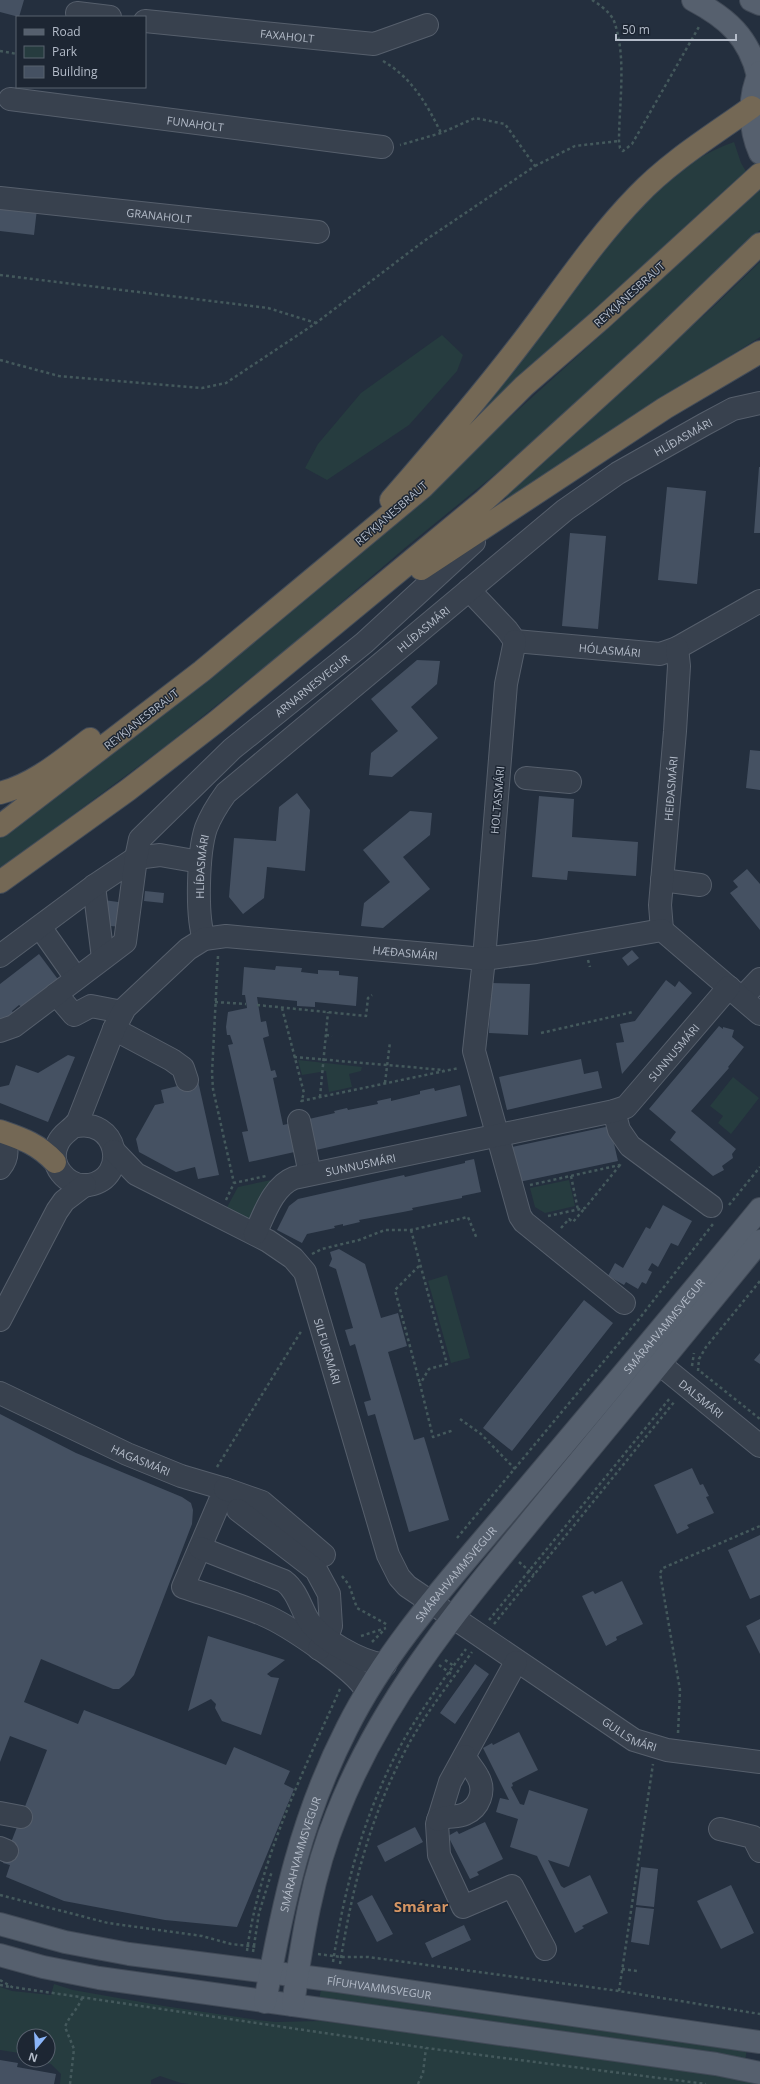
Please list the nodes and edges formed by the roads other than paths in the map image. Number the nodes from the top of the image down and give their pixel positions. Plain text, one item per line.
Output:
1 (693, 0) edge
2 (751, 0) edge
3 (760, 4) edge
4 (81, 10) edge
5 (106, 16) edge
6 (146, 21) edge
7 (427, 25) dead end
8 (759, 74) edge
9 (10, 99) edge
10 (752, 117) junction
11 (382, 147) road end
12 (760, 153) edge
13 (760, 174) edge
14 (0, 198) edge
15 (318, 232) dead end
16 (760, 244) edge
17 (760, 352) edge
18 (760, 403) edge
19 (498, 519) junction
20 (338, 559) junction
21 (469, 590) junction
22 (760, 601) edge
23 (339, 621) junction
24 (515, 641) junction
25 (676, 648) junction
26 (156, 707) junction
27 (526, 778) dead end
28 (570, 782) dead end
29 (0, 793) edge
30 (0, 826) edge
31 (136, 858) junction
32 (200, 862) junction
33 (662, 880) junction
34 (0, 882) edge
35 (700, 885) dead end
36 (94, 886) junction
37 (40, 927) junction
38 (662, 930) junction
39 (211, 945) junction
40 (0, 956) edge
41 (103, 958) junction
42 (484, 959) junction
43 (76, 978) junction
44 (760, 979) edge
45 (736, 993) junction
46 (56, 994) junction
47 (760, 1014) edge
48 (118, 1021) junction
49 (0, 1031) edge
50 (187, 1080) dead end
51 (95, 1081) junction
52 (300, 1110) road end
53 (614, 1111) junction
54 (74, 1127) junction
55 (0, 1131) edge
56 (103, 1131) junction
57 (0, 1134) edge
58 (497, 1136) junction
59 (114, 1151) junction
60 (58, 1167) junction
61 (0, 1168) edge
62 (136, 1174) junction
63 (310, 1174) junction
64 (107, 1175) junction
65 (85, 1185) junction
66 (760, 1210) edge
67 (719, 1211) road end
68 (255, 1234) junction
69 (760, 1241) edge
70 (0, 1288) edge
71 (624, 1303) dead end
72 (0, 1320) edge
73 (652, 1357) junction
74 (1, 1392) edge
75 (760, 1446) edge
76 (216, 1486) junction
77 (238, 1510) dead end
78 (200, 1548) junction
79 (324, 1555) road end
80 (431, 1603) junction
81 (452, 1618) junction
82 (322, 1644) junction
83 (516, 1662) junction
84 (385, 1665) junction
85 (366, 1691) junction
86 (465, 1756) junction
87 (760, 1762) edge
88 (438, 1820) junction
89 (720, 1829) dead end
90 (760, 1851) edge
91 (0, 1924) edge
92 (545, 1950) dead end
93 (0, 1955) edge
94 (271, 1972) junction
95 (297, 1975) junction
96 (265, 2002) junction
97 (292, 2005) junction
98 (760, 2042) edge
99 (760, 2073) edge

1 - 8 main road
2 - 3 main road
4 - 5 street
6 - 7 street, FAXAHOLT
8 - 10 main road
9 - 11 street, FUNAHOLT
10 - 12 main road
10 - 20 highway
13 - 20 highway, REYKJANESBRAUT
14 - 15 street, GRANAHOLT
16 - 23 highway
17 - 19 highway
18 - 21 street, HLÍÐASMÁRI
19 - 23 highway
19 - 31 street, ARNARNESVEGUR
20 - 26 highway, REYKJANESBRAUT
21 - 24 street
21 - 32 street, HLÍÐASMÁRI
22 - 25 street, HÓLASMÁRI
23 - 34 highway
24 - 25 street, HÓLASMÁRI
24 - 42 street, HOLTASMÁRI
25 - 33 street, HEIÐASMÁRI
26 - 29 highway
26 - 30 highway, REYKJANESBRAUT
27 - 28 street
31 - 32 street
31 - 36 street
31 - 41 street, ARNARNESVEGUR
32 - 39 street, HLÍÐASMÁRI
33 - 35 street
33 - 38 street, HEIÐASMÁRI
36 - 37 street
36 - 41 street
37 - 40 street
37 - 43 street
38 - 42 street, HÆÐASMÁRI
38 - 45 street
39 - 42 street, HÆÐASMÁRI
39 - 48 street, HÆÐASMÁRI
41 - 43 street, ARNARNESVEGUR
42 - 58 street
43 - 46 street, ARNARNESVEGUR
44 - 45 street, SUNNUSMÁRI
45 - 47 street
45 - 53 street, SUNNUSMÁRI
46 - 48 street
46 - 49 street, ARNARNESVEGUR
48 - 50 street
48 - 51 street, HÆÐASMÁRI
51 - 54 street, HÆÐASMÁRI
51 - 56 street, HÆÐASMÁRI
52 - 63 street
53 - 58 street, SUNNUSMÁRI
53 - 67 street
54 - 56 street
54 - 60 street
55 - 60 highway
56 - 59 street
57 - 61 street
58 - 63 street, SUNNUSMÁRI
58 - 71 street
59 - 62 street, SILFURSMÁRI
59 - 64 street
60 - 65 street
60 - 70 street
62 - 64 street, SILFURSMÁRI
62 - 68 street, SILFURSMÁRI
63 - 68 street, SUNNUSMÁRI
64 - 65 street
65 - 72 street
66 - 73 main road, SMÁRAHVAMMSVEGUR
68 - 80 street, SILFURSMÁRI
69 - 73 main road, SMÁRAHVAMMSVEGUR
73 - 75 street, DALSMÁRI
73 - 80 main road, SMÁRAHVAMMSVEGUR
73 - 81 main road, SMÁRAHVAMMSVEGUR
74 - 76 street, HAGASMÁRI
76 - 78 street
76 - 79 street, HAGASMÁRI
77 - 82 street
78 - 82 street
78 - 82 street
80 - 81 street, GULLSMÁRI
80 - 84 main road, SMÁRAHVAMMSVEGUR
81 - 83 street, GULLSMÁRI
81 - 95 main road, SMÁRAHVAMMSVEGUR
82 - 84 street
82 - 85 street
83 - 86 street
83 - 87 street, GULLSMÁRI
84 - 85 main road, SMÁRAHVAMMSVEGUR
85 - 94 main road, SMÁRAHVAMMSVEGUR
86 - 88 street
86 - 88 street
88 - 92 street
89 - 90 street
91 - 94 main road, FÍFUHVAMMSVEGUR
93 - 96 main road
94 - 95 main road, FÍFUHVAMMSVEGUR
94 - 96 main road, SMÁRAHVAMMSVEGUR
95 - 97 main road, SMÁRAHVAMMSVEGUR
95 - 98 main road, FÍFUHVAMMSVEGUR
96 - 97 main road
97 - 99 main road

